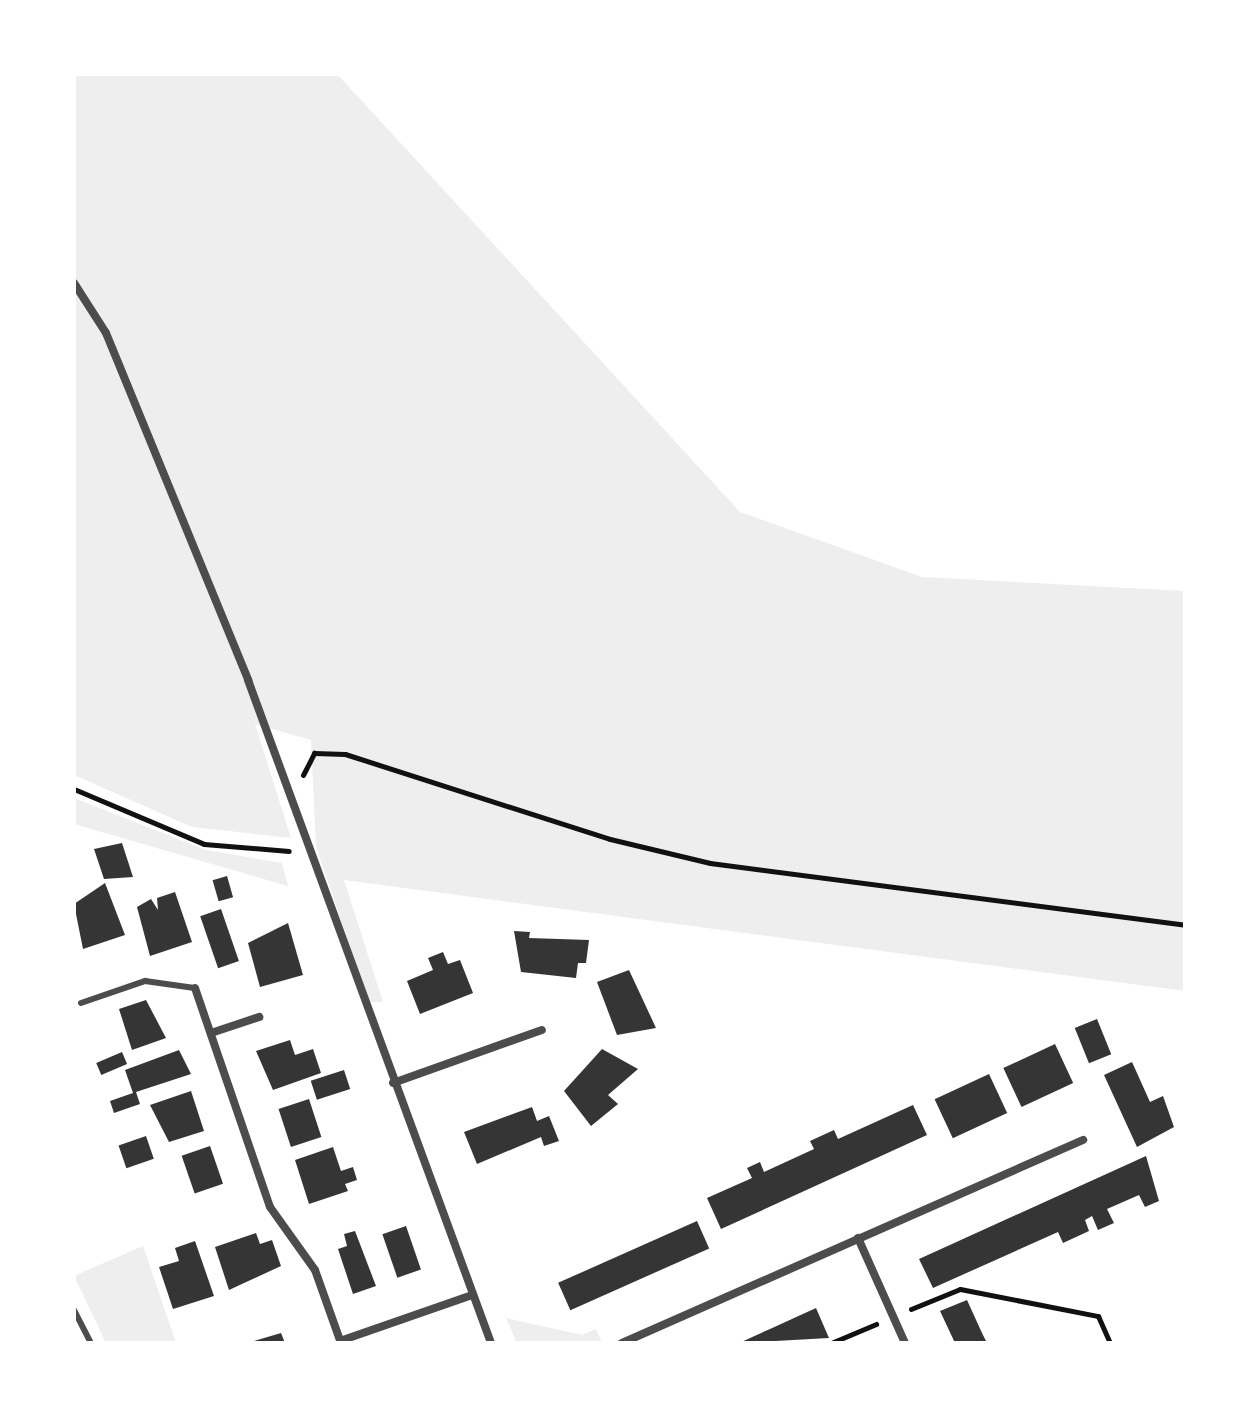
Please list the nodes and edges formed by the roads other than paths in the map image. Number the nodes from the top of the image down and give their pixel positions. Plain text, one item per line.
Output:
1 (74, 283) edge
2 (195, 988) joint
3 (81, 1003) dead end
4 (259, 1017) dead end
5 (542, 1030) dead end
6 (211, 1033) junction
7 (393, 1083) junction
8 (1083, 1140) dead end
9 (858, 1238) junction
10 (472, 1295) junction
11 (74, 1310) edge
12 (340, 1342) edge
13 (91, 1343) edge
14 (491, 1343) edge
15 (622, 1343) edge
16 (905, 1343) edge

1 - 7 street
2 - 3 lane
2 - 6 street
4 - 6 street
5 - 7 street
6 - 12 street
7 - 10 street
8 - 9 street
9 - 15 street
9 - 16 street
10 - 12 street
10 - 14 street
11 - 13 lane

